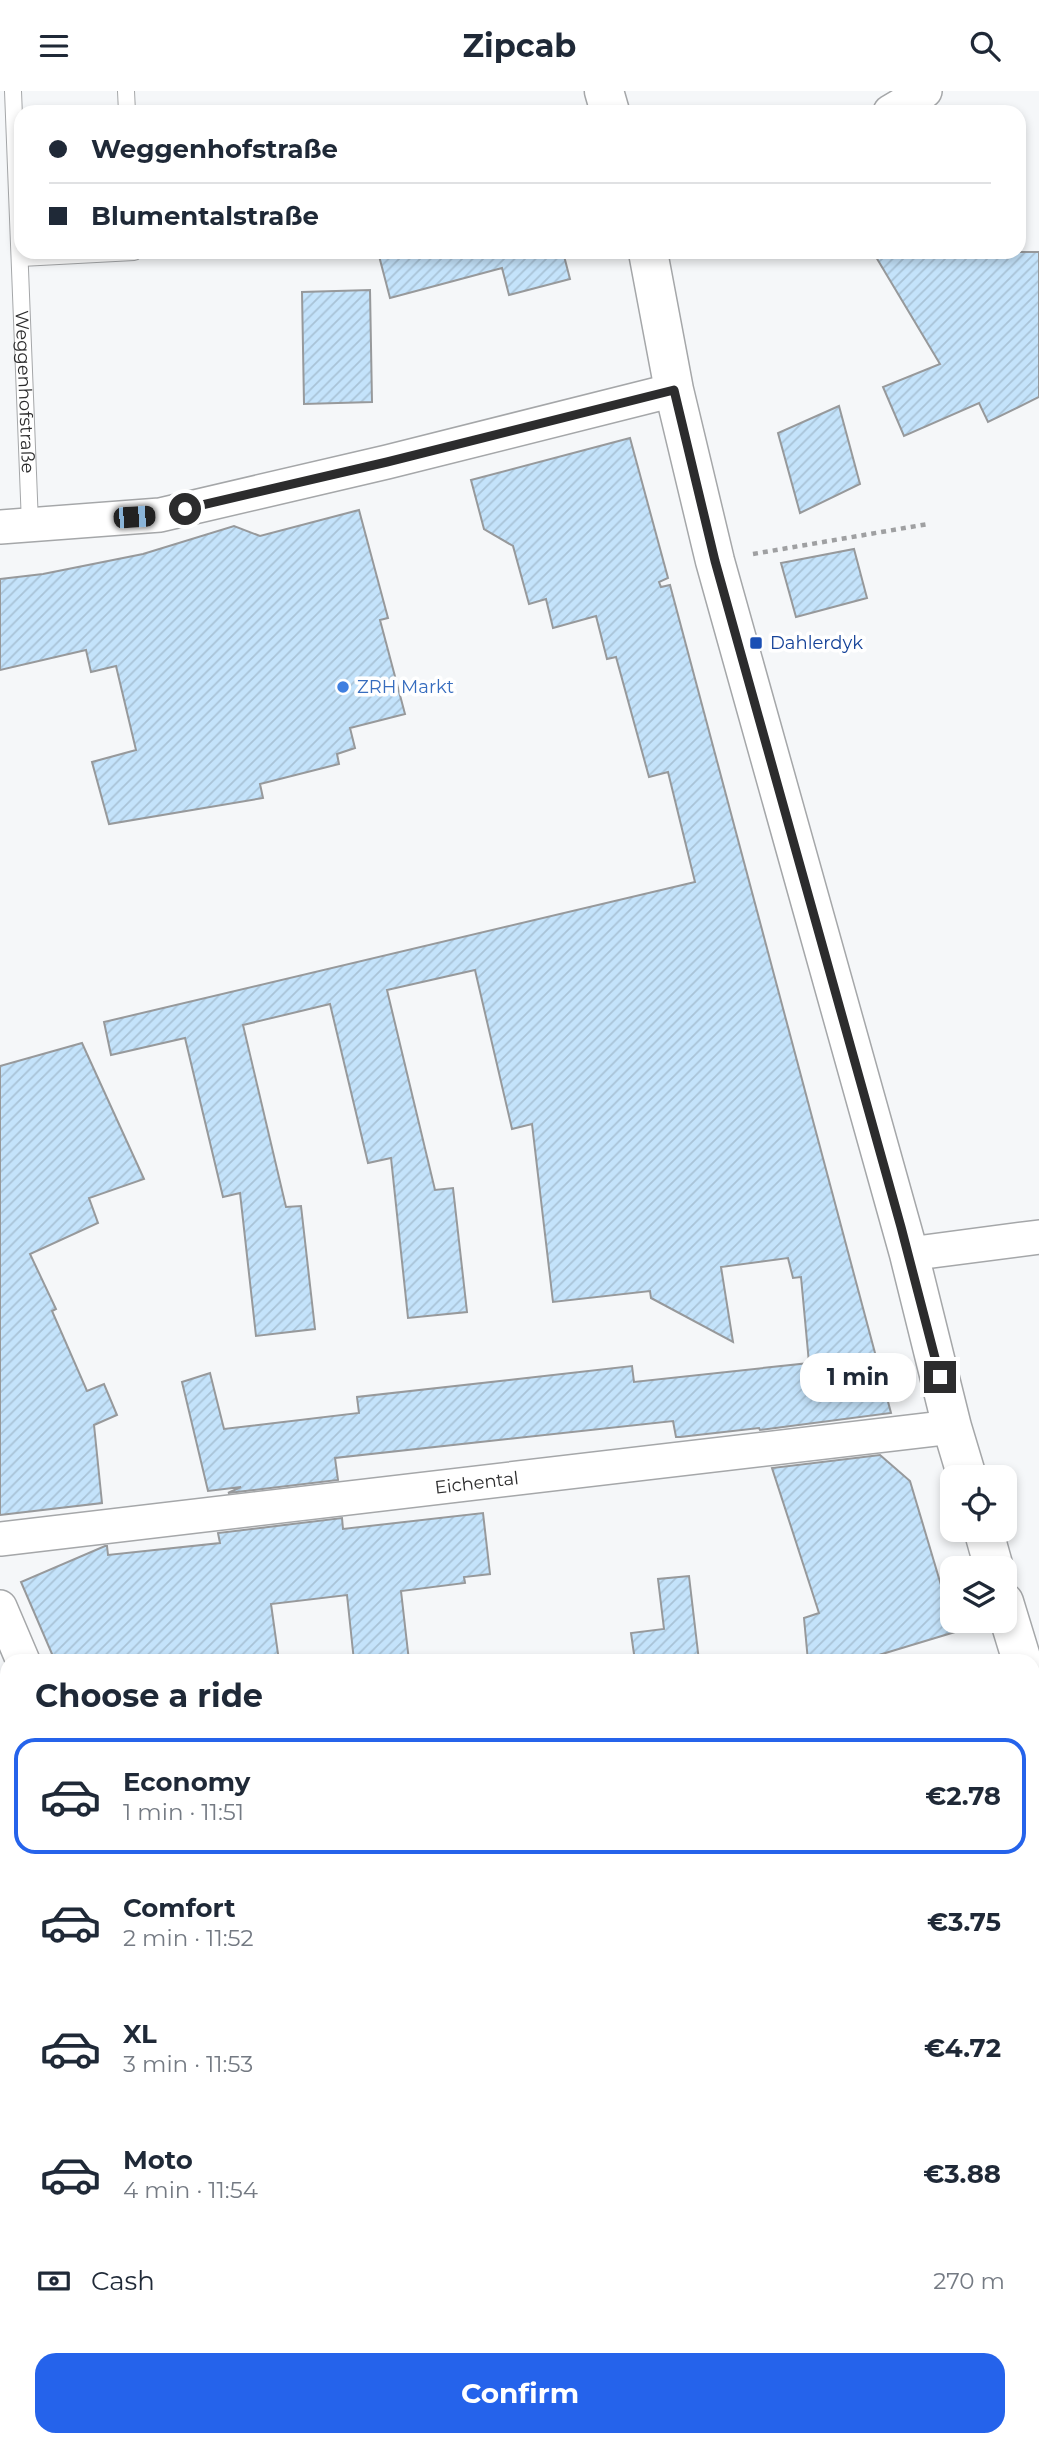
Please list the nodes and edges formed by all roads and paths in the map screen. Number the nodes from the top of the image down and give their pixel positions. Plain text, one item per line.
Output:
1 (13, 91) edge
2 (925, 91) edge
3 (902, 105) edge
4 (14, 112) edge
5 (21, 259) edge
6 (649, 259) edge
7 (674, 390) junction
8 (928, 524) dead end
9 (15, 525) edge
10 (715, 561) junction
11 (1039, 1237) edge
12 (909, 1254) junction
13 (952, 1427) junction
14 (963, 1465) edge
15 (0, 1539) edge
16 (0, 1607) edge
17 (1013, 1633) edge
18 (20, 1654) edge
19 (1020, 1654) edge

1 - 4 lane, Weggenhofstraße
2 - 3 street
5 - 9 lane, Weggenhofstraße
6 - 7 main road
7 - 9 street, Weggenhofstraße
7 - 10 main road
8 - 10 path
10 - 12 main road
11 - 12 street
12 - 13 main road
13 - 14 main road
13 - 15 street, Eichental
16 - 18 street
17 - 19 main road

